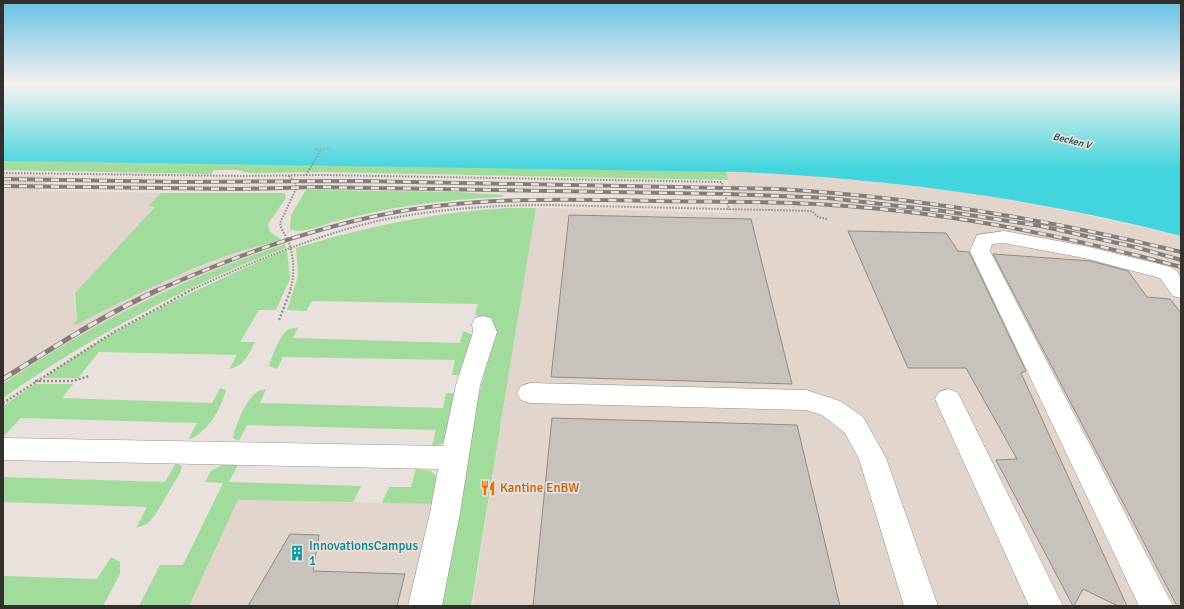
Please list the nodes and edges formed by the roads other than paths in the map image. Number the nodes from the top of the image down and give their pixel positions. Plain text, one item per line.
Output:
1 (1181, 290) edge
2 (483, 324) dead end
3 (530, 393) dead end
4 (948, 398) dead end
5 (3, 449) edge
6 (454, 458) junction
7 (426, 606) edge
8 (921, 606) edge
9 (1046, 606) edge
10 (1156, 606) edge

1 - 10 lane
2 - 6 lane
3 - 8 lane
4 - 9 lane
5 - 6 lane
6 - 7 lane

